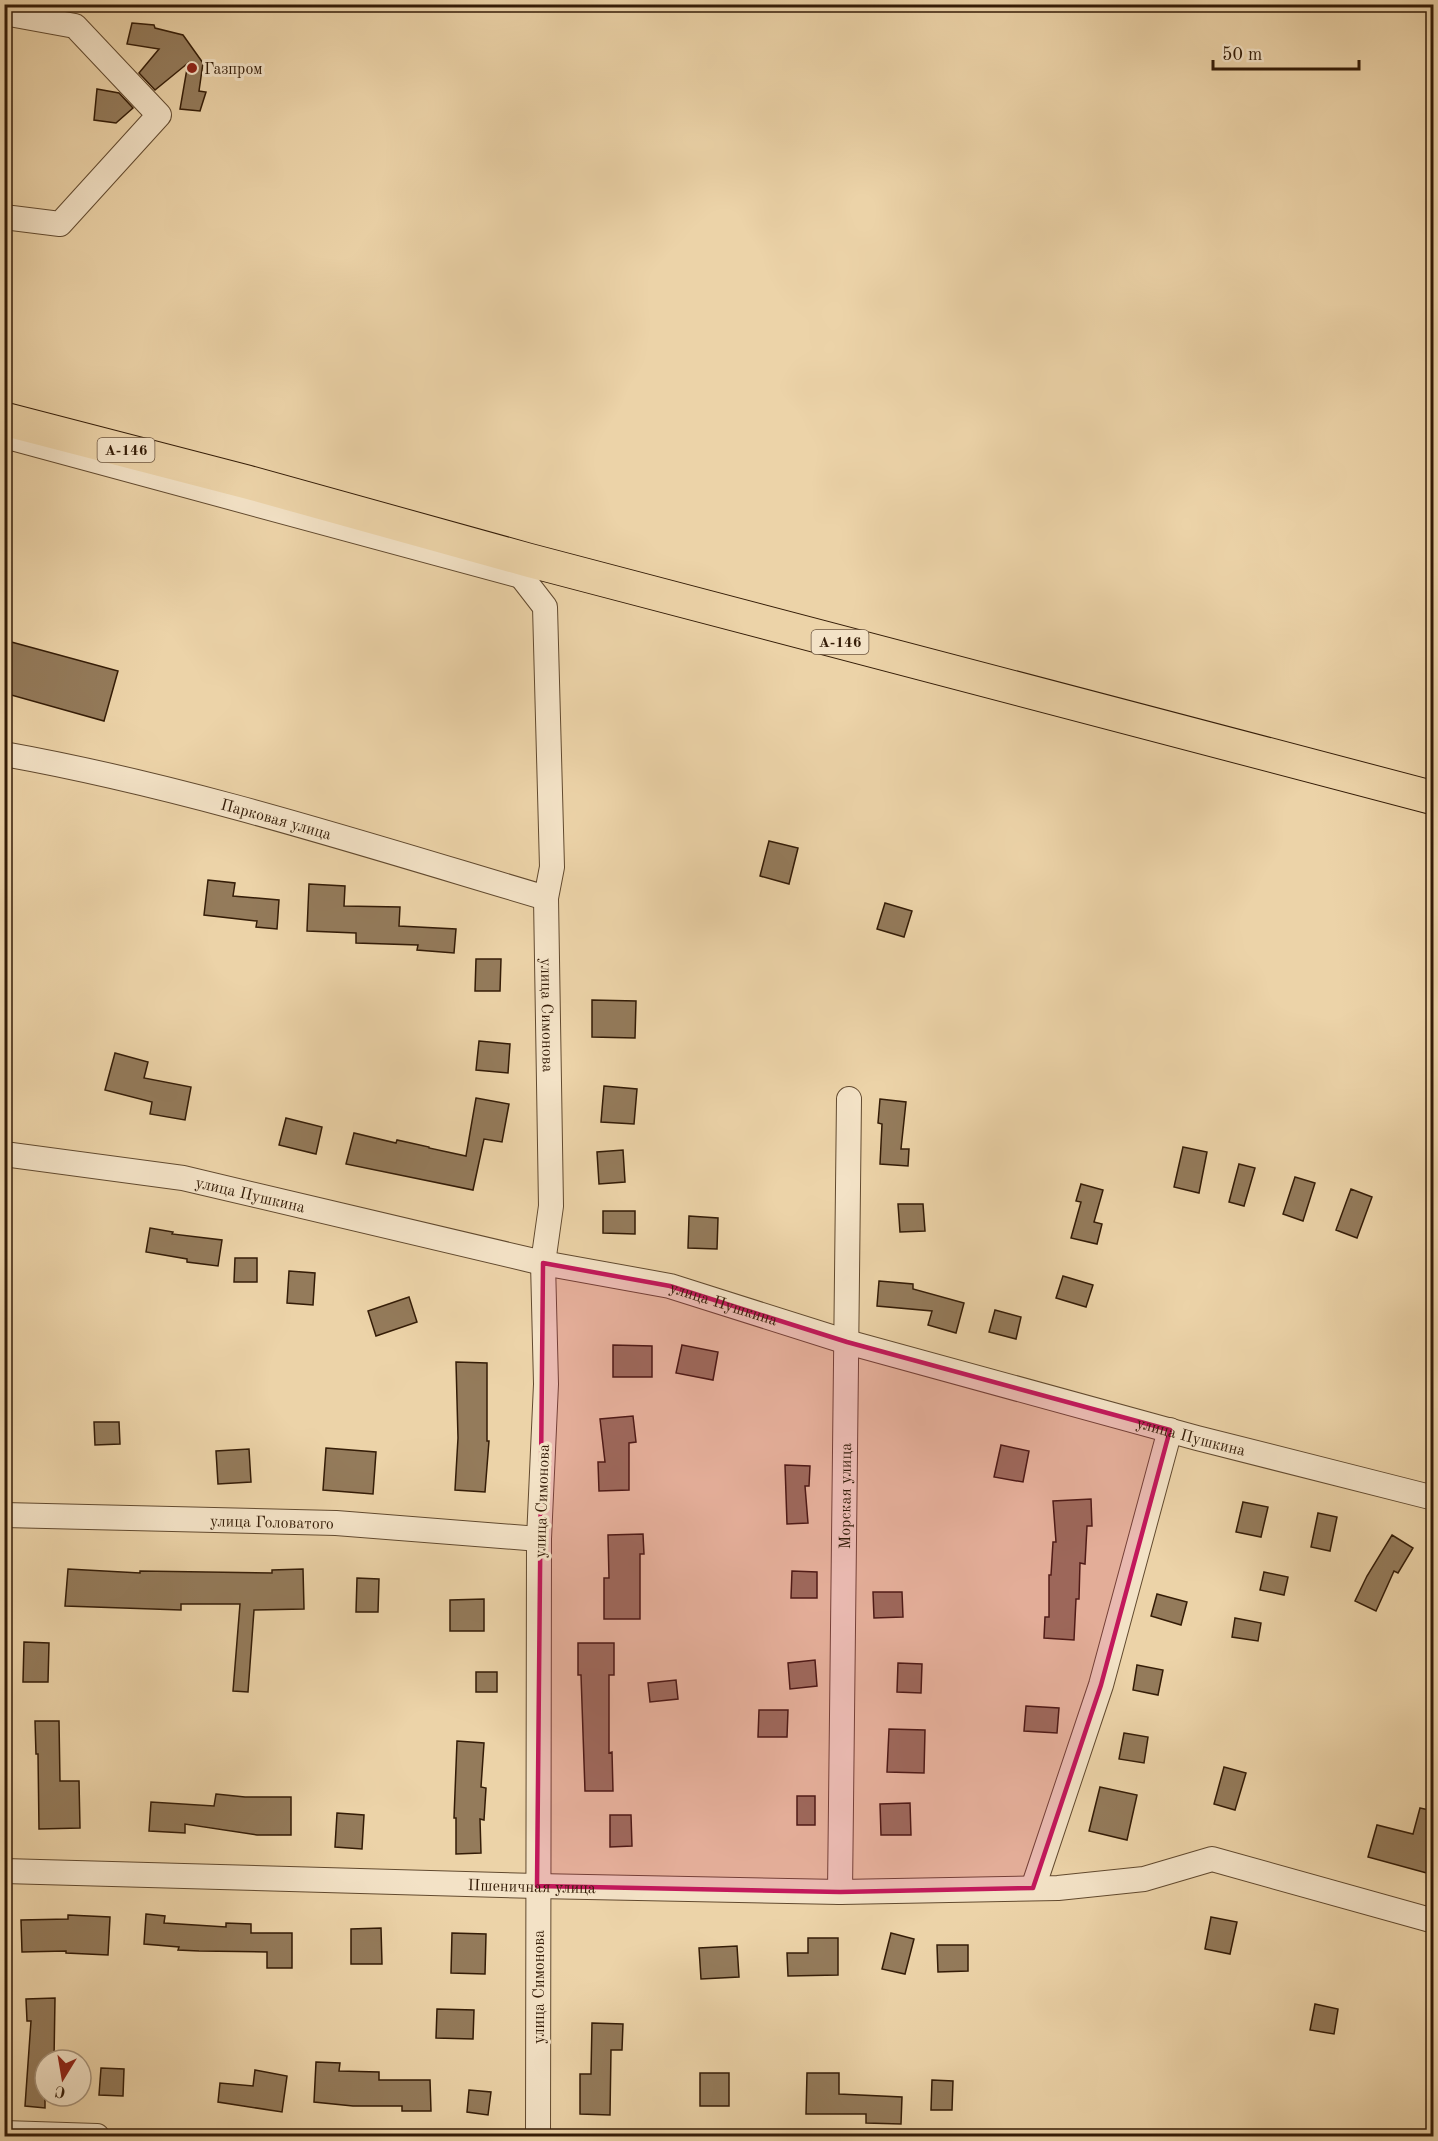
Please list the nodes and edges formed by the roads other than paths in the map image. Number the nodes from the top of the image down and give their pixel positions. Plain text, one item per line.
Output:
1 (4, 13) edge
2 (4, 217) edge
3 (4, 418) edge
4 (4, 436) edge
5 (524, 568) junction
6 (4, 754) edge
7 (1434, 798) edge
8 (546, 898) junction
9 (849, 1099) dead end
10 (4, 1154) edge
11 (543, 1263) junction
12 (846, 1342) junction
13 (1170, 1430) junction
14 (1434, 1498) edge
15 (4, 1515) edge
16 (539, 1539) junction
17 (4, 1871) edge
18 (537, 1886) junction
19 (1033, 1888) junction
20 (840, 1892) junction
21 (1434, 1921) edge
22 (4, 2133) edge
23 (97, 2136) edge
24 (538, 2136) edge

1 - 2 street
3 - 5 highway, А-146
4 - 5 street
5 - 7 highway, А-146
5 - 8 street, улица Симонова
6 - 8 street, Парковая улица
8 - 11 street, улица Симонова
9 - 12 street, Морская улица
10 - 11 street, улица Пушкина
11 - 12 street, улица Пушкина
11 - 16 street, улица Симонова
12 - 13 street, улица Пушкина
12 - 20 street, Морская улица
13 - 14 street, улица Пушкина
13 - 19 street
15 - 16 street, улица Головатого
16 - 18 street, улица Симонова
17 - 18 street, Пшеничная улица
18 - 20 street, Пшеничная улица
18 - 24 street, улица Симонова
19 - 20 street, Пшеничная улица
19 - 21 street, Пшеничная улица
22 - 23 street

